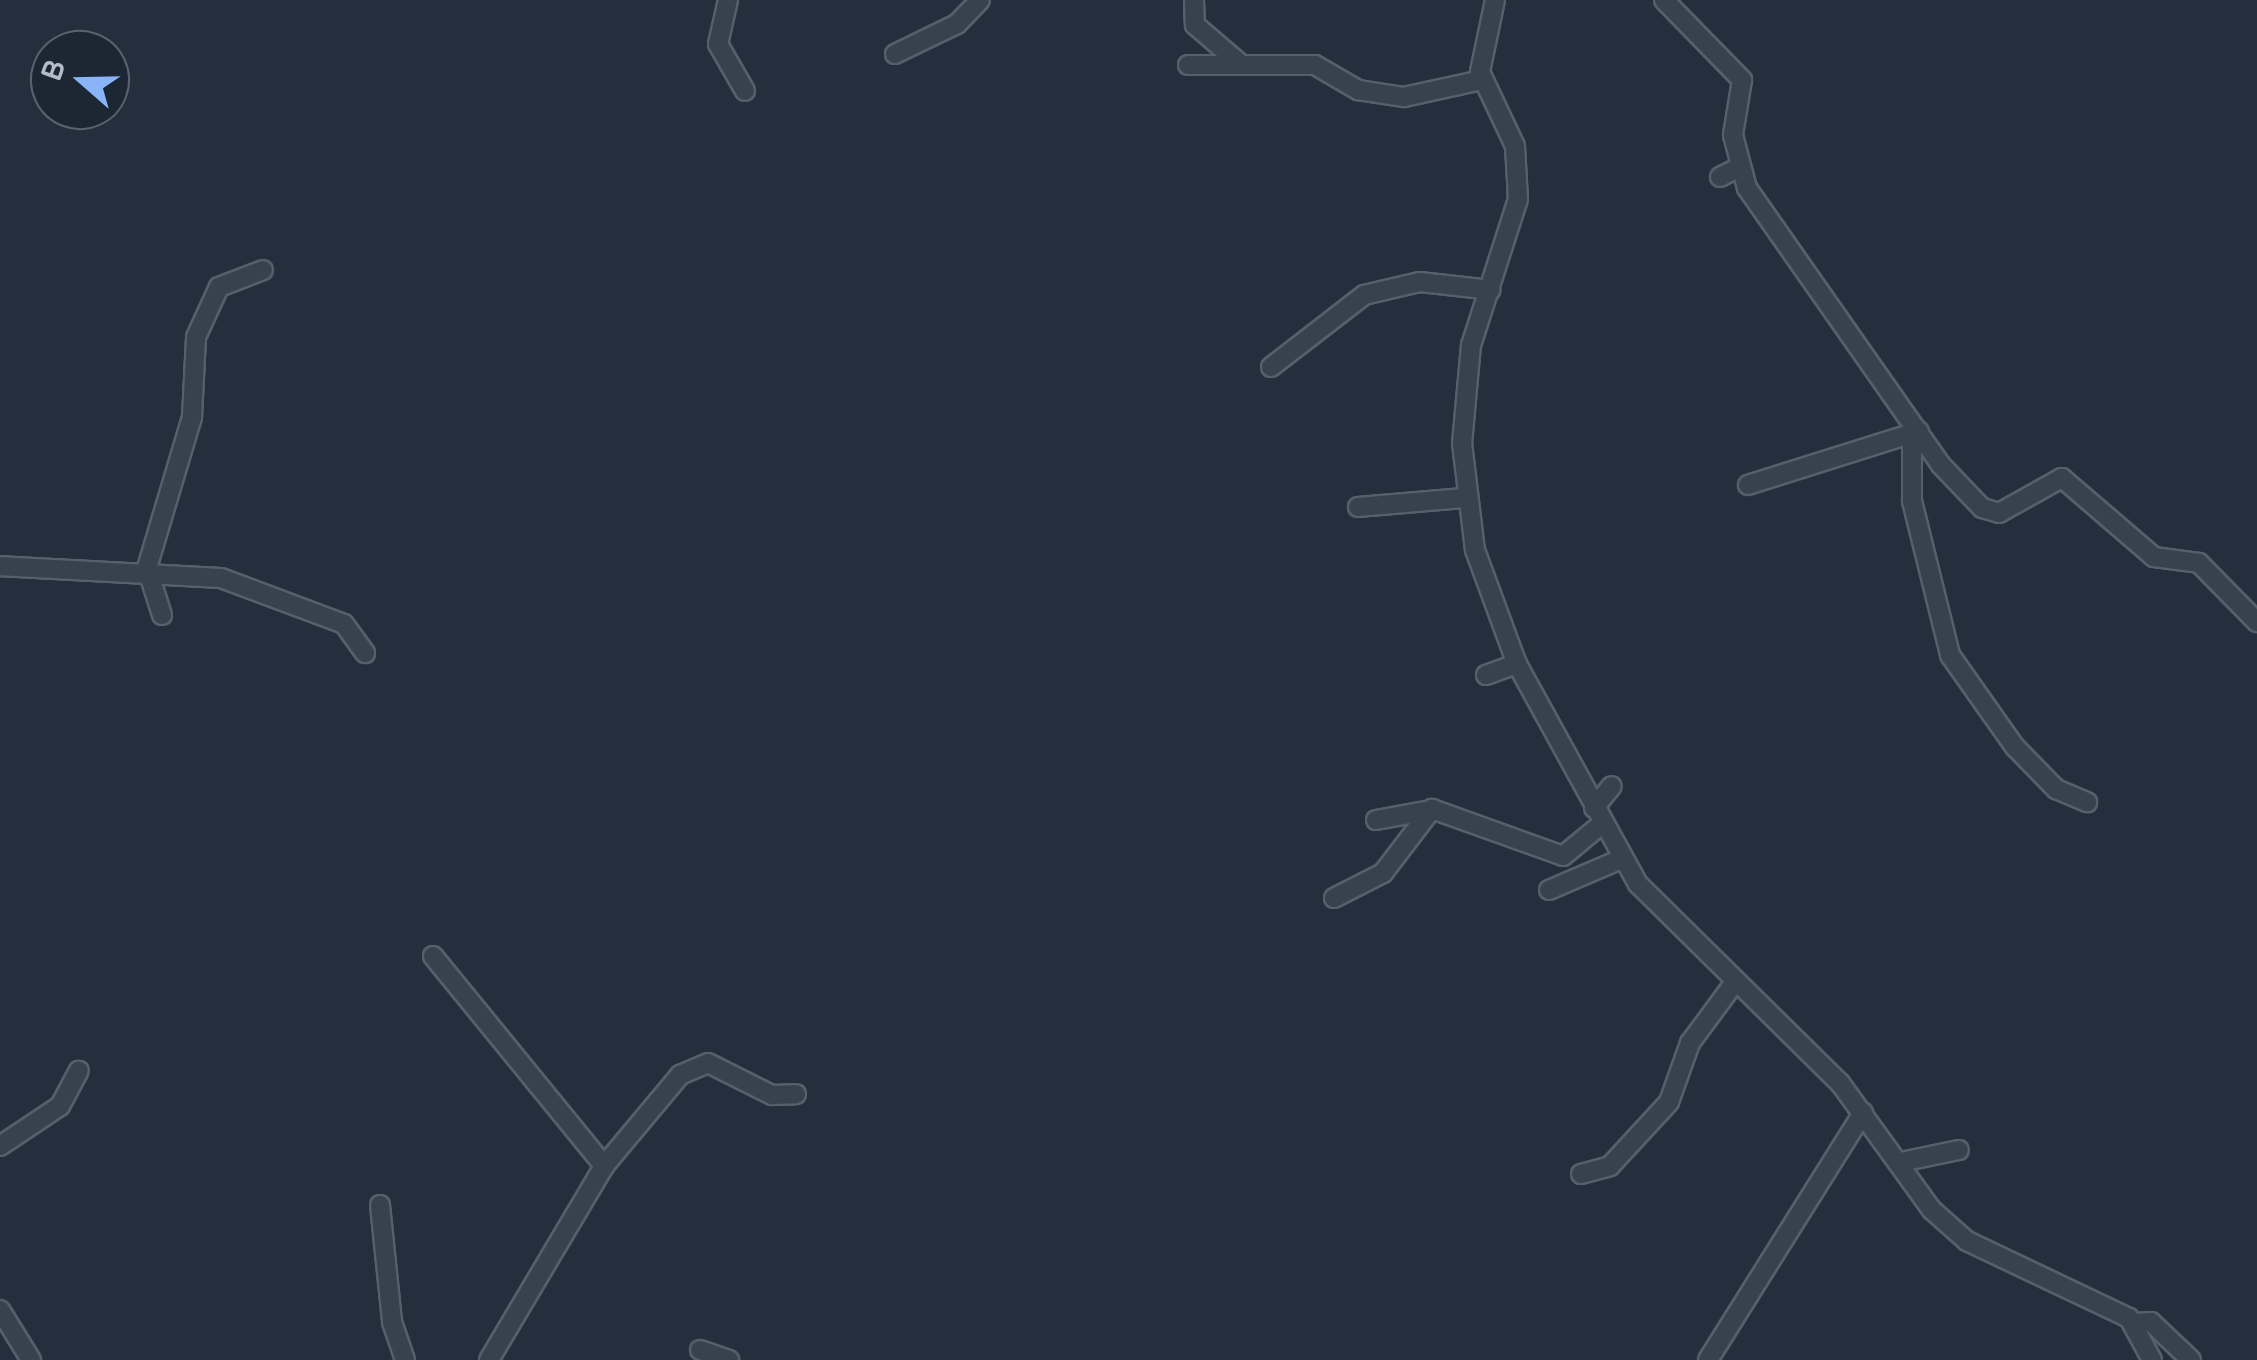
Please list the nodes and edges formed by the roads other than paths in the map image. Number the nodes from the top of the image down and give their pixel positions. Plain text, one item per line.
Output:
1 (728, 0) edge
2 (980, 0) edge
3 (1194, 0) edge
4 (1495, 0) edge
5 (1664, 0) edge
6 (895, 54) dead end
7 (1238, 62) junction
8 (1188, 65) dead end
9 (1482, 80) junction
10 (744, 90) dead end
11 (1740, 167) junction
12 (1720, 178) dead end
13 (263, 270) dead end
14 (1491, 290) junction
15 (1271, 367) dead end
16 (1916, 433) junction
17 (1748, 485) dead end
18 (1464, 498) junction
19 (1358, 507) dead end
20 (0, 566) edge
21 (147, 568) junction
22 (162, 615) dead end
23 (2257, 622) edge
24 (365, 653) dead end
25 (1517, 664) junction
26 (1486, 675) dead end
27 (1612, 786) dead end
28 (2087, 802) dead end
29 (1426, 811) junction
30 (1598, 815) junction
31 (1376, 820) dead end
32 (1621, 858) junction
33 (1549, 890) dead end
34 (1334, 898) dead end
35 (433, 956) dead end
36 (1735, 982) junction
37 (78, 1071) dead end
38 (796, 1094) dead end
39 (1863, 1113) junction
40 (0, 1146) edge
41 (1959, 1150) dead end
42 (1902, 1162) junction
43 (604, 1166) junction
44 (1580, 1174) dead end
45 (380, 1205) dead end
46 (0, 1310) edge
47 (2135, 1323) junction
48 (6, 1335) edge
49 (700, 1350) dead end
50 (31, 1360) edge
51 (405, 1360) edge
52 (491, 1360) edge
53 (729, 1360) edge
54 (1708, 1360) edge
55 (2152, 1360) edge
56 (2191, 1360) edge

1 - 10 street
2 - 6 street
3 - 7 street
4 - 9 street
5 - 11 street
7 - 8 street
7 - 9 street
9 - 14 street
11 - 12 street
11 - 16 street
13 - 21 street
14 - 15 street
14 - 18 street
16 - 17 street
16 - 23 street
16 - 28 street
18 - 19 street
18 - 25 street
20 - 21 street
21 - 22 street
21 - 24 street
25 - 26 street
25 - 30 street
27 - 30 street
29 - 30 street
29 - 31 street
29 - 34 street
30 - 32 street
32 - 33 street
32 - 36 street
35 - 43 street
36 - 39 street
36 - 44 street
37 - 40 street
38 - 43 street
39 - 42 street
39 - 54 street
41 - 42 street
42 - 47 street
43 - 52 street
45 - 51 street
46 - 48 street
47 - 55 street
47 - 56 street
48 - 50 street
49 - 53 street

